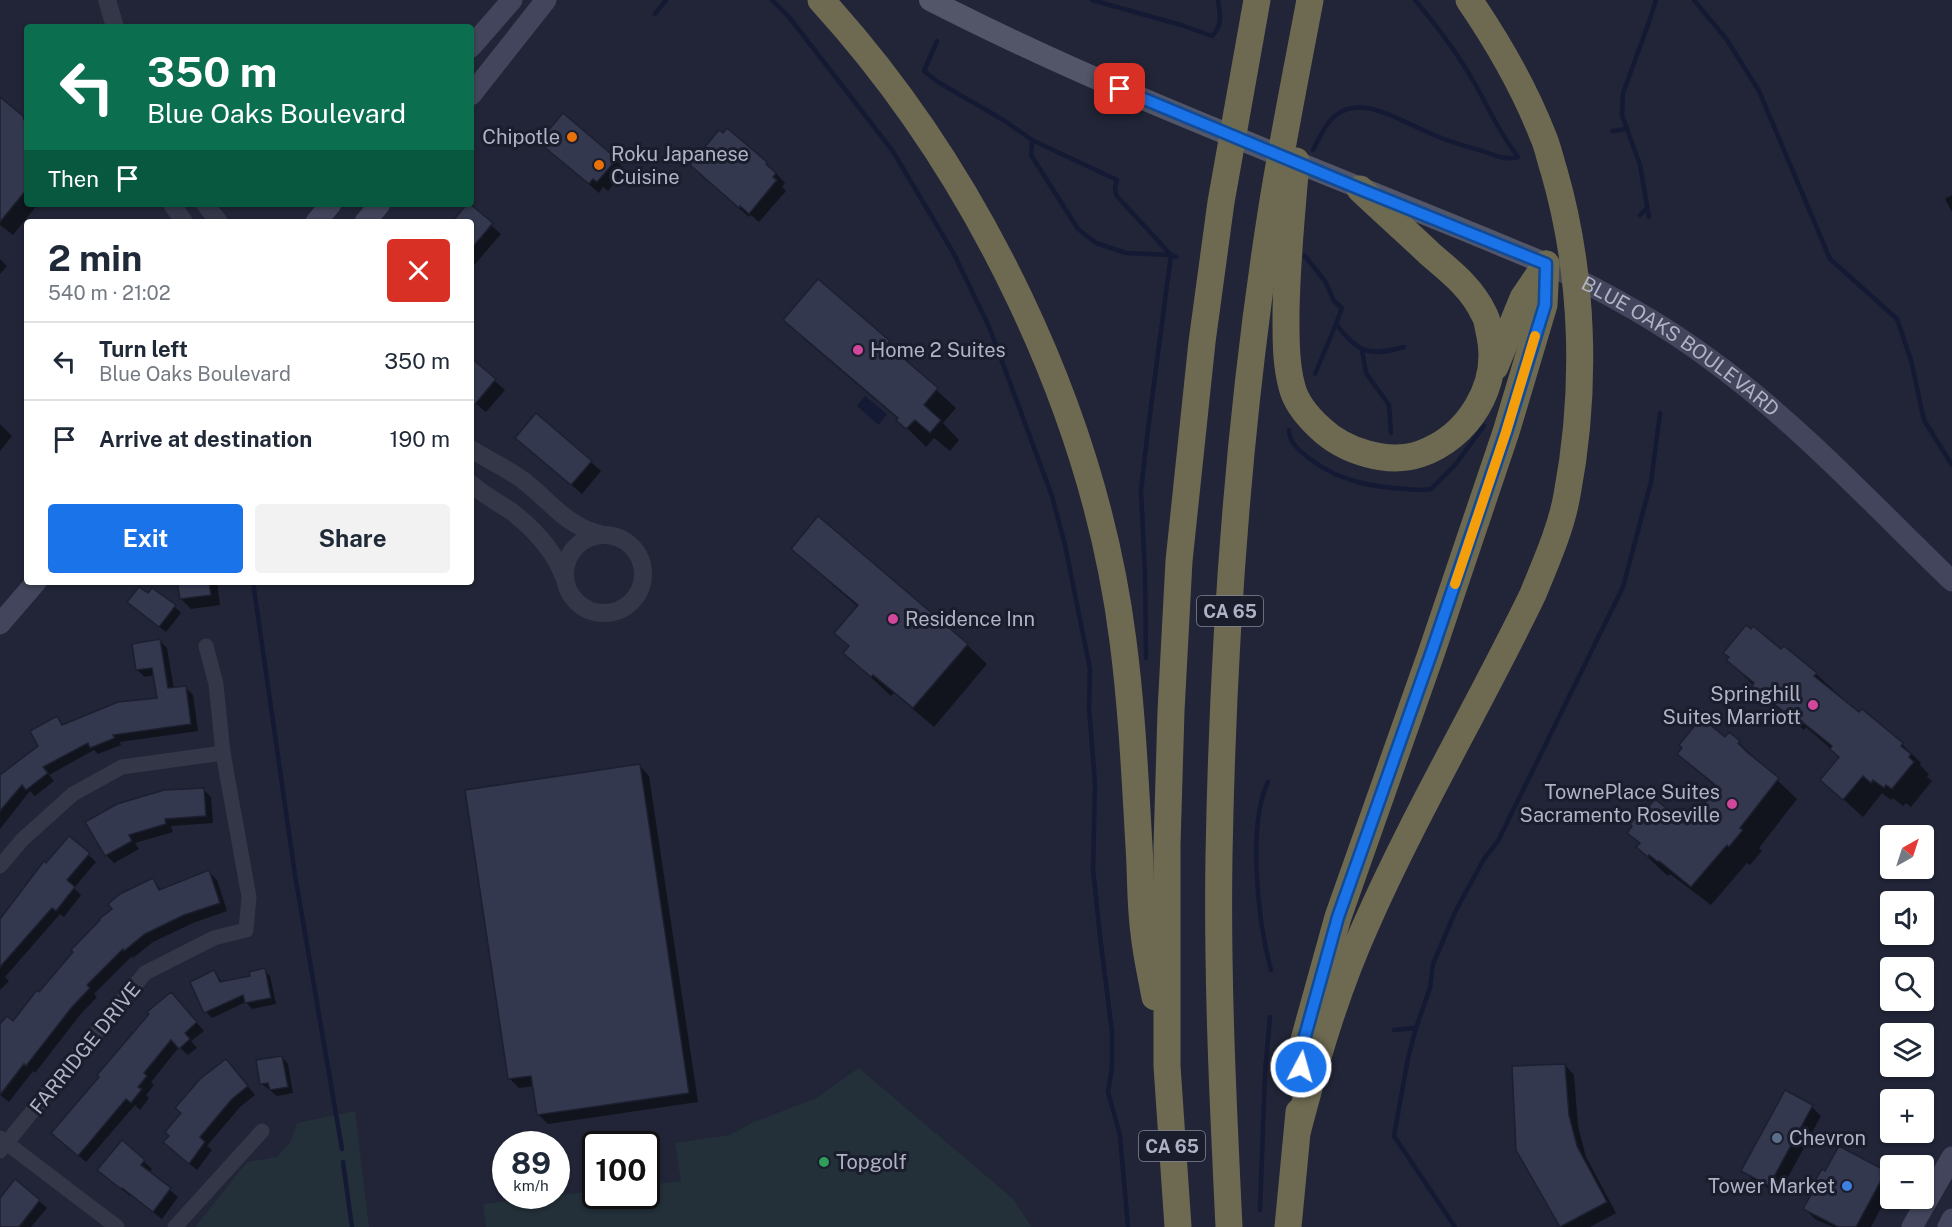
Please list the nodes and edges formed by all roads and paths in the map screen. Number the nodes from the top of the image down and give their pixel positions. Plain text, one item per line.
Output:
1 (107, 0) edge
2 (512, 0) edge
3 (546, 0) edge
4 (822, 0) edge
5 (930, 0) edge
6 (1257, 0) edge
7 (1470, 0) edge
8 (1310, 2) edge
9 (114, 24) edge
10 (474, 44) edge
11 (474, 91) edge
12 (1350, 185) junction
13 (207, 207) edge
14 (328, 207) edge
15 (378, 207) edge
16 (217, 219) edge
17 (318, 219) edge
18 (368, 219) edge
19 (1548, 265) junction
20 (1491, 379) junction
21 (474, 451) edge
22 (474, 487) edge
23 (600, 534) junction
24 (564, 577) junction
25 (1952, 581) edge
26 (33, 585) edge
27 (0, 624) edge
28 (206, 646) dead end
29 (223, 753) junction
30 (0, 866) edge
31 (1167, 1066) junction
32 (1298, 1129) junction
33 (262, 1131) dead end
34 (2, 1144) edge
35 (1952, 1157) edge
36 (1952, 1219) edge
37 (117, 1227) edge
38 (175, 1227) edge
39 (1178, 1227) edge
40 (1229, 1227) edge
41 (1288, 1227) edge
42 (1912, 1227) edge
43 (1948, 1227) edge

1 - 9 street
2 - 10 main road
3 - 11 main road
4 - 31 highway
5 - 12 main road, BLUE OAKS BOULEVARD
6 - 31 highway, CA 65
7 - 32 highway
8 - 20 highway
8 - 40 highway, CA 65
12 - 19 main road, BLUE OAKS BOULEVARD
12 - 20 highway
13 - 16 street
14 - 17 main road
15 - 18 main road
19 - 20 highway
19 - 25 main road, BLUE OAKS BOULEVARD
19 - 32 highway
21 - 23 street
22 - 24 street
23 - 24 street
23 - 24 street
26 - 27 main road
28 - 29 street
29 - 30 street
29 - 34 street, FARRIDGE DRIVE
31 - 39 highway, CA 65
32 - 41 highway
33 - 38 street
34 - 37 street
35 - 42 main road
36 - 43 main road

